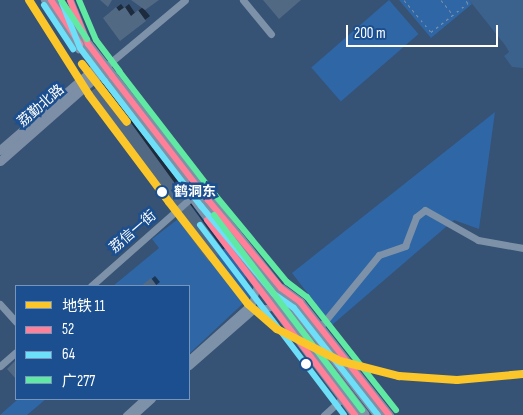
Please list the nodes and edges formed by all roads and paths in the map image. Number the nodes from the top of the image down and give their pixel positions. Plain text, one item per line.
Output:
1 (44, 0) edge
2 (51, 0) edge
3 (58, 0) edge
4 (65, 0) edge
5 (70, 0) edge
6 (185, 0) edge
7 (243, 0) edge
8 (404, 0) edge
9 (441, 0) edge
10 (465, 0) edge
11 (454, 16) junction
12 (271, 34) dead end
13 (88, 44) junction
14 (98, 67) junction
15 (0, 150) edge
16 (0, 161) edge
17 (186, 187) junction
18 (192, 197) junction
19 (523, 248) edge
20 (92, 285) edge
21 (257, 286) junction
22 (281, 288) junction
23 (0, 304) edge
24 (273, 306) junction
25 (15, 321) edge
26 (320, 327) junction
27 (15, 353) edge
28 (190, 358) edge
29 (190, 365) edge
30 (0, 366) edge
31 (343, 398) junction
32 (143, 400) edge
33 (151, 400) edge
34 (362, 410) edge
35 (126, 415) edge
36 (134, 415) edge
37 (324, 415) edge
38 (378, 415) edge
39 (389, 415) edge

1 - 14 street
2 - 14 highway
3 - 13 highway
4 - 13 highway
5 - 13 street
6 - 14 street
7 - 12 street
8 - 11 path
9 - 11 path
10 - 11 path
13 - 14 highway
14 - 15 main road, 荔勤北路
14 - 16 main road, 荔勤北路
14 - 17 highway
14 - 22 highway
17 - 18 main road
17 - 34 highway
18 - 20 street, 荔信一街
18 - 21 main road
19 - 26 street
21 - 24 main road
21 - 28 street
22 - 26 main road
22 - 34 highway
23 - 25 street
24 - 29 street
24 - 31 main road
26 - 39 main road
27 - 30 street
31 - 34 main road
31 - 37 street
32 - 35 street
33 - 36 street
34 - 38 highway

